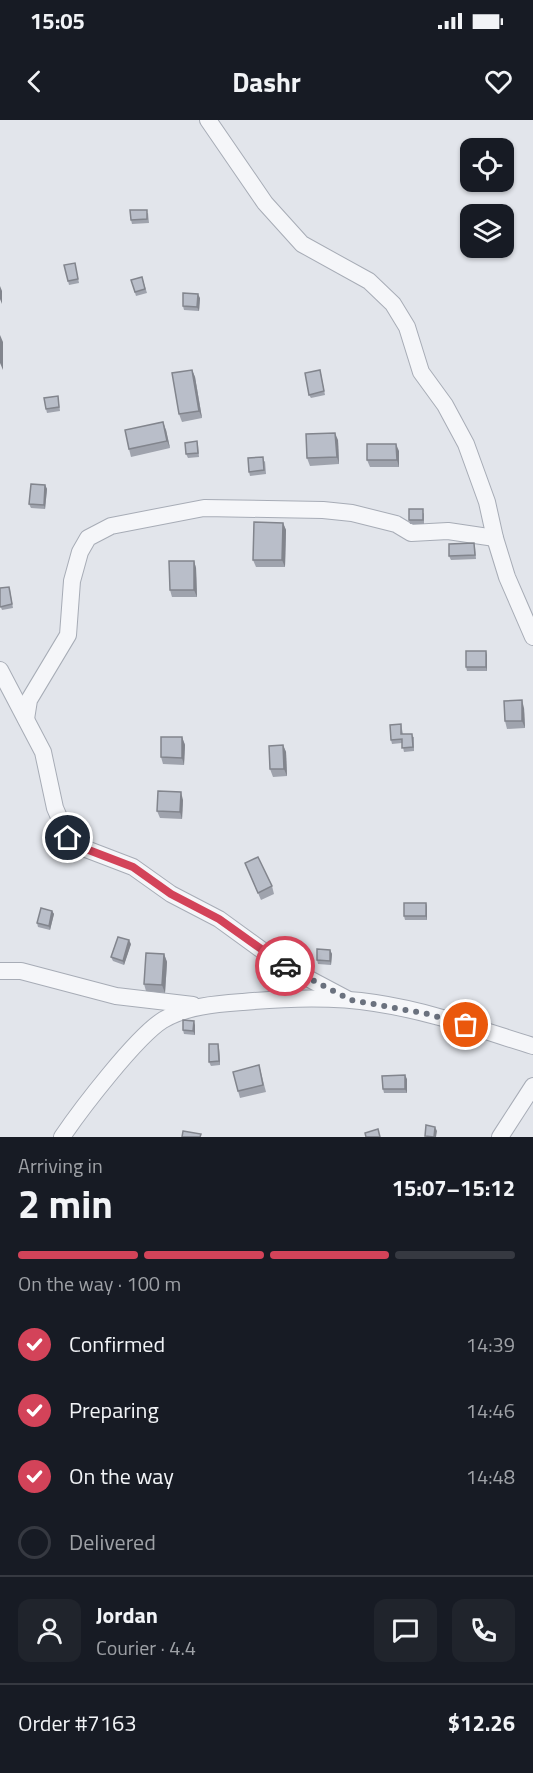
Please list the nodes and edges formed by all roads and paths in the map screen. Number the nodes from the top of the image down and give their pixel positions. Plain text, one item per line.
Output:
1 (208, 120) edge
2 (495, 538) junction
3 (533, 637) edge
4 (0, 670) edge
5 (26, 719) junction
6 (0, 971) edge
7 (351, 1000) junction
8 (207, 1006) junction
9 (533, 1046) edge
10 (533, 1086) edge
11 (62, 1137) edge
12 (500, 1137) edge

1 - 2 street
2 - 3 street
2 - 5 street
4 - 5 street
5 - 7 street
6 - 8 street
7 - 8 street
7 - 9 street
8 - 11 street
10 - 12 street

